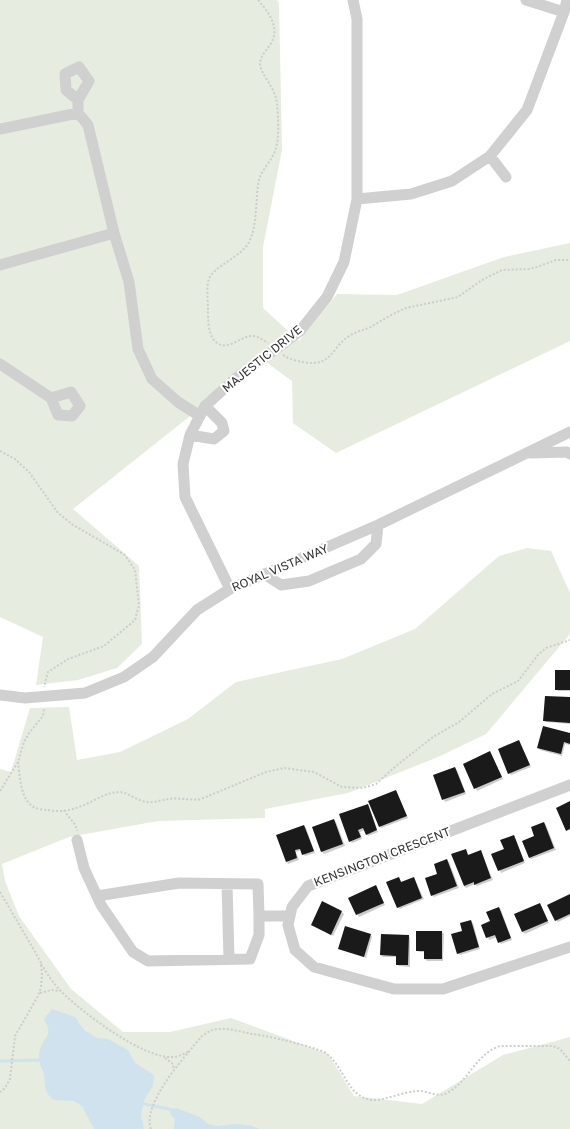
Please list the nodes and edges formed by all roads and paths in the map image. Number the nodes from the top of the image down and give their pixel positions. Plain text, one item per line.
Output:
1 (258, 0) edge
2 (353, 0) edge
3 (526, 0) edge
4 (567, 0) edge
5 (564, 12) junction
6 (78, 100) dead end
7 (78, 113) junction
8 (0, 129) edge
9 (490, 156) junction
10 (506, 177) dead end
11 (357, 199) junction
12 (114, 233) junction
13 (570, 260) edge
14 (0, 265) edge
15 (269, 344) dead end
16 (282, 354) dead end
17 (0, 364) edge
18 (50, 398) dead end
19 (202, 411) junction
20 (570, 432) edge
21 (190, 435) junction
22 (0, 451) edge
23 (529, 453) junction
24 (570, 454) edge
25 (378, 525) junction
26 (264, 574) junction
27 (230, 589) junction
28 (570, 640) edge
29 (44, 687) dead end
30 (0, 695) edge
31 (44, 709) dead end
32 (18, 762) junction
33 (570, 785) edge
34 (0, 792) edge
35 (64, 810) junction
36 (77, 840) joint
37 (227, 884) junction
38 (0, 892) edge
39 (97, 896) junction
40 (259, 916) junction
41 (290, 916) junction
42 (570, 947) edge
43 (229, 959) junction
44 (41, 963) junction
45 (61, 991) junction
46 (39, 994) junction
47 (190, 1051) junction
48 (163, 1057) junction
49 (570, 1061) edge
50 (174, 1070) junction
51 (0, 1092) edge
52 (151, 1129) edge

1 - 15 path
2 - 11 street, MAJESTIC DRIVE
3 - 5 street
4 - 5 street
5 - 9 street
6 - 7 street
7 - 8 street
7 - 12 street
9 - 10 street
9 - 11 street
11 - 19 street, MAJESTIC DRIVE
12 - 14 street
12 - 19 street
13 - 16 path
17 - 18 street
19 - 21 street, MAJESTIC DRIVE
19 - 21 street
20 - 23 street, ROYAL VISTA WAY
21 - 27 street, MAJESTIC DRIVE
22 - 29 path
23 - 24 street
23 - 25 street, ROYAL VISTA WAY
25 - 26 street, ROYAL VISTA WAY
25 - 26 street
26 - 27 street, ROYAL VISTA WAY
27 - 30 street, ROYAL VISTA WAY
28 - 35 path
31 - 32 path
32 - 34 path
32 - 35 path
33 - 41 street, KENSINGTON CRESCENT
35 - 36 path
36 - 39 street
37 - 39 street
37 - 40 street
37 - 43 street
38 - 44 path
39 - 43 street
40 - 41 street
40 - 43 street
41 - 42 street, KENSINGTON CRESCENT
44 - 45 path
44 - 46 path
45 - 46 path
45 - 48 path
46 - 51 path
47 - 48 path
47 - 49 path
47 - 50 path
48 - 50 path
50 - 52 path

